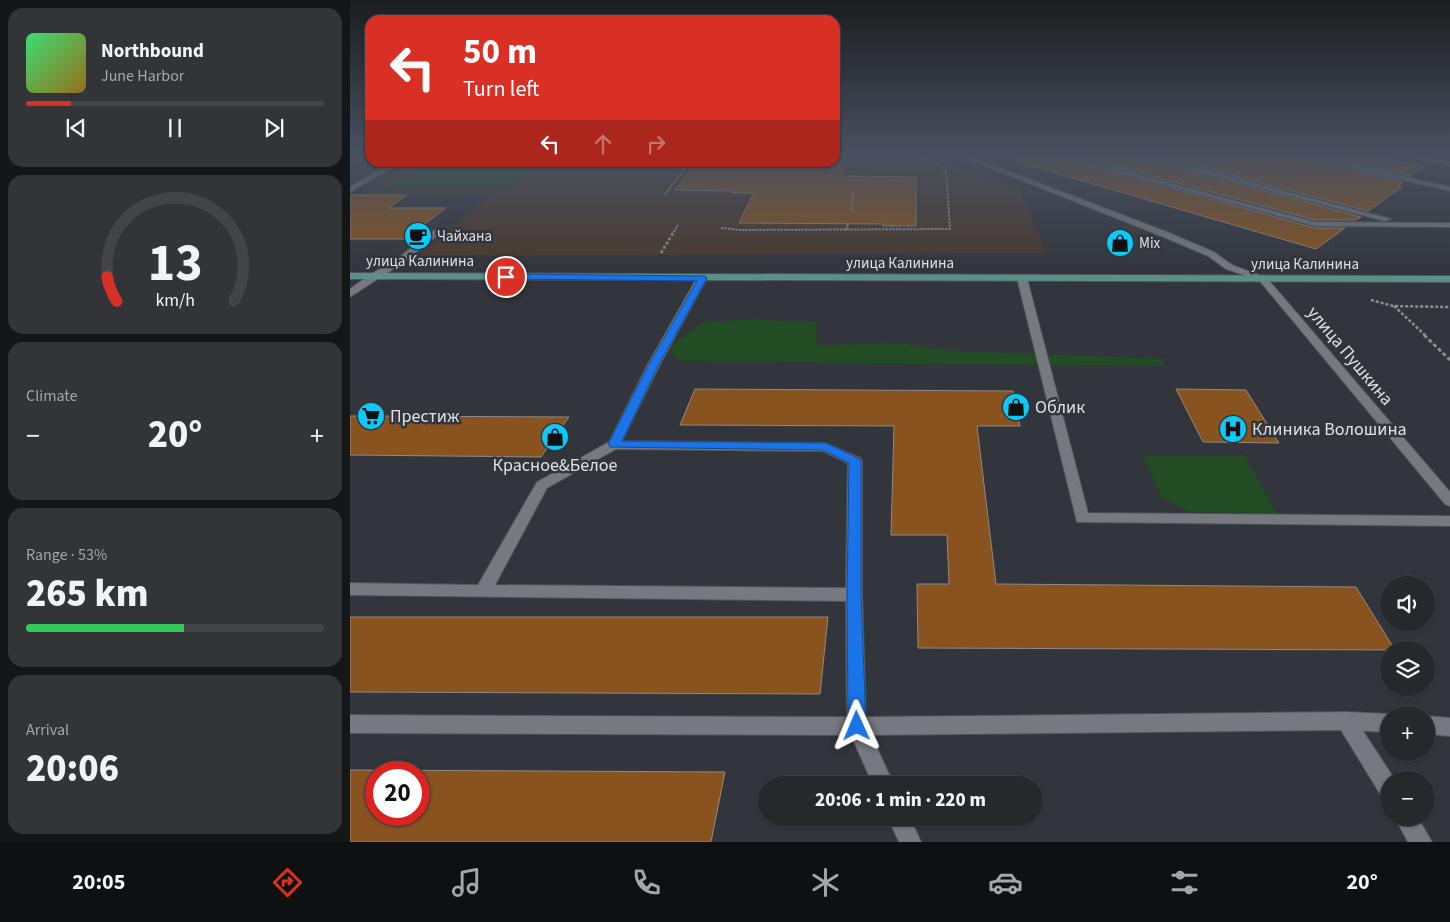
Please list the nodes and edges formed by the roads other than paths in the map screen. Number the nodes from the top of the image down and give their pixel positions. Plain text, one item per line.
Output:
1 (1058, 193) edge
2 (1201, 193) edge
3 (1287, 193) edge
4 (1406, 224) junction
5 (1450, 225) edge
6 (438, 231) dead end
7 (350, 276) edge
8 (374, 276) junction
9 (702, 278) junction
10 (1022, 278) junction
11 (1262, 278) junction
12 (1450, 280) edge
13 (350, 294) edge
14 (614, 444) junction
15 (1450, 501) edge
16 (1450, 521) edge
17 (350, 589) edge
18 (483, 591) junction
19 (854, 595) junction
20 (1346, 721) junction
21 (1380, 723) edge
22 (350, 724) edge
23 (857, 726) junction
24 (1435, 726) edge
25 (1450, 727) edge
26 (880, 776) edge
27 (1380, 776) edge
28 (903, 826) edge
29 (1411, 826) edge
30 (910, 842) edge
31 (1420, 842) edge

1 - 11 street
2 - 4 street
3 - 4 street
4 - 5 street
6 - 8 street
7 - 8 main road, улица Калинина
8 - 9 main road, улица Калинина
8 - 13 street
9 - 10 main road, улица Калинина
9 - 14 street
10 - 11 main road, улица Калинина
10 - 16 street
11 - 12 main road, улица Калинина
11 - 15 street, улица Пушкина
14 - 18 street
14 - 19 street
17 - 18 street
18 - 19 street
19 - 23 street
20 - 21 street
20 - 23 street
20 - 27 street
22 - 23 street
23 - 26 street
24 - 25 street
28 - 30 street
29 - 31 street

